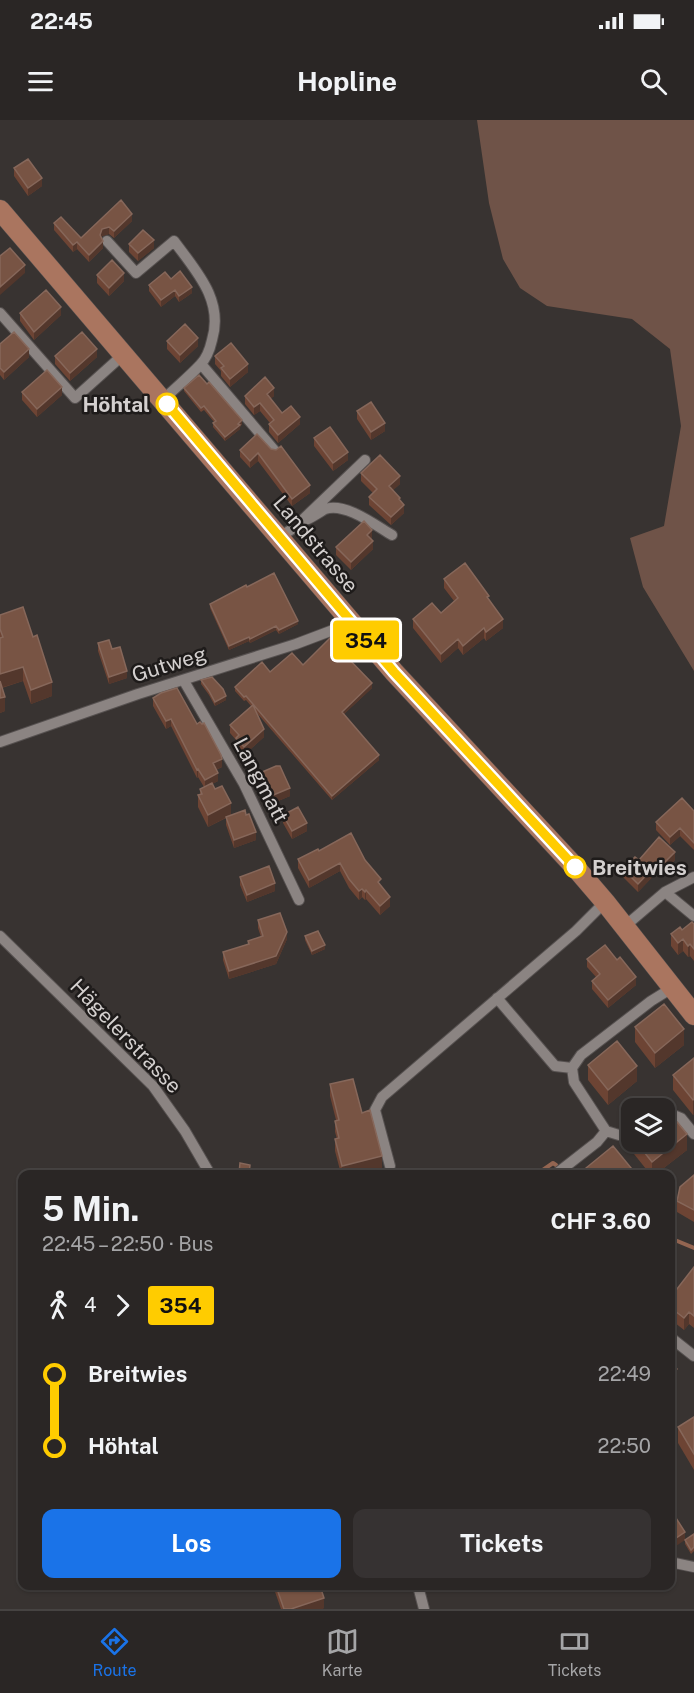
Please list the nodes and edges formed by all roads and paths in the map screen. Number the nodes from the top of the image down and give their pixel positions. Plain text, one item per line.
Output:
1 (0, 210) edge
2 (107, 241) dead end
3 (0, 313) edge
4 (124, 354) junction
5 (201, 364) junction
6 (163, 400) junction
7 (274, 450) edge
8 (365, 460) dead end
9 (287, 532) junction
10 (392, 535) dead end
11 (348, 619) junction
12 (184, 681) junction
13 (0, 742) edge
14 (694, 877) edge
15 (665, 892) junction
16 (299, 900) dead end
17 (605, 902) junction
18 (694, 916) edge
19 (624, 927) junction
20 (0, 936) edge
21 (672, 988) junction
22 (497, 998) junction
23 (694, 1015) edge
24 (572, 1068) junction
25 (675, 1116) edge
26 (606, 1131) junction
27 (621, 1134) edge
28 (694, 1134) edge
29 (390, 1166) dead end
30 (208, 1170) edge
31 (561, 1170) edge
32 (675, 1341) edge
33 (694, 1356) edge
34 (675, 1563) edge
35 (694, 1568) edge
36 (419, 1590) edge
37 (424, 1609) edge

1 - 4 main road, Landstrasse
2 - 5 street
3 - 4 street
4 - 6 main road, Landstrasse
5 - 6 street
5 - 7 street
6 - 9 main road, Landstrasse
8 - 9 street
9 - 10 street
9 - 11 main road, Landstrasse
11 - 12 street, Gutweg
11 - 17 main road, Landstrasse
12 - 13 street, Gutweg
12 - 16 street, Langmatt
14 - 15 street
15 - 18 street
15 - 19 street
17 - 19 main road, Landstrasse
17 - 22 street
19 - 21 main road, Landstrasse
20 - 30 street, Hägelerstrasse
21 - 23 main road, Landstrasse
21 - 24 street
22 - 24 street
22 - 29 street
24 - 26 street
25 - 28 street
26 - 27 street
26 - 31 street
32 - 33 street
34 - 35 street
36 - 37 street

